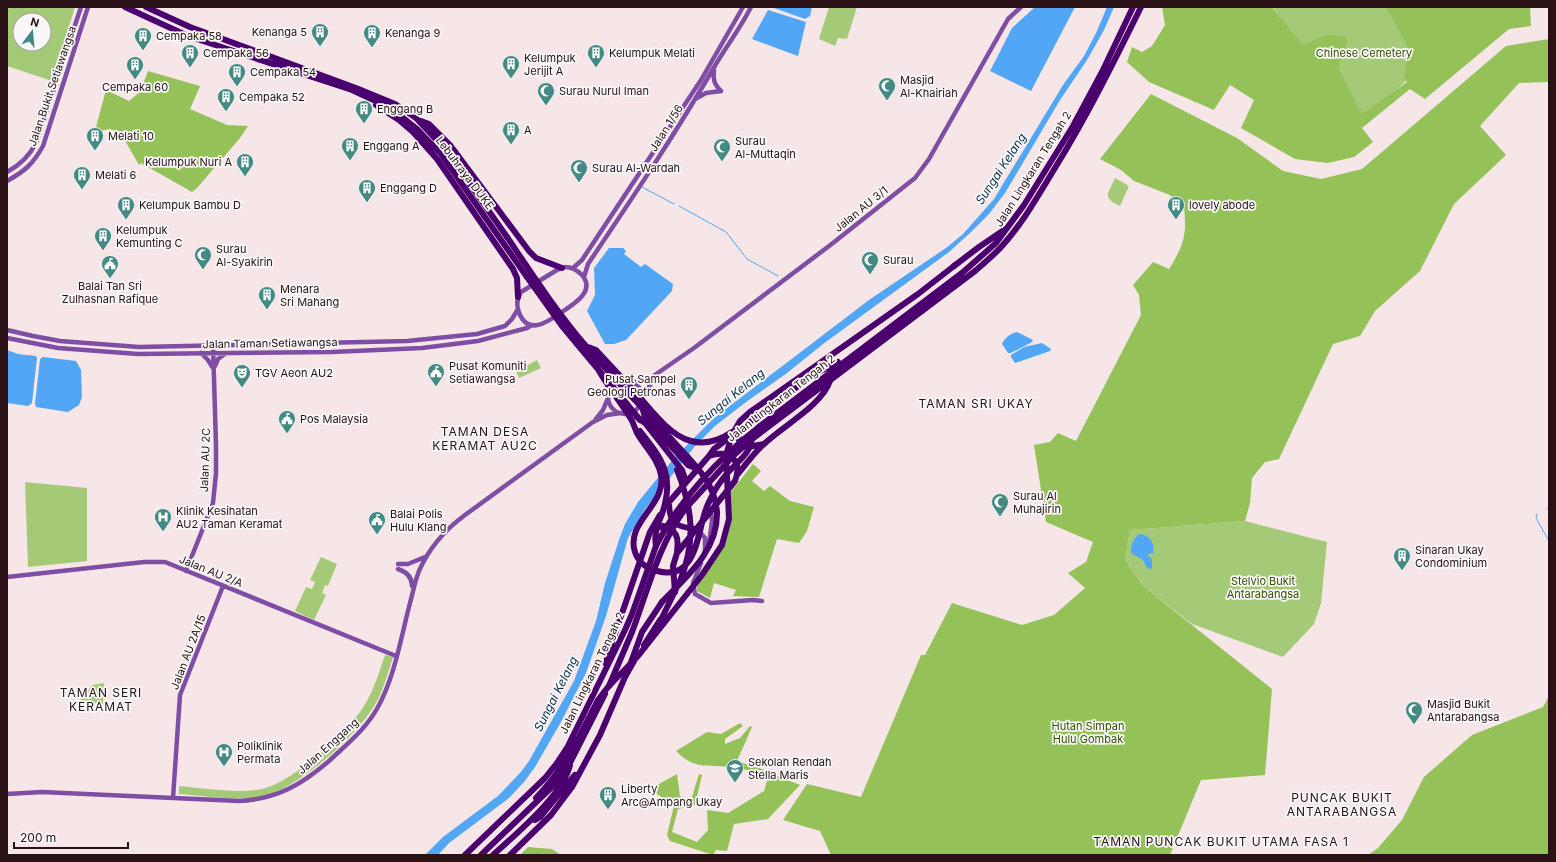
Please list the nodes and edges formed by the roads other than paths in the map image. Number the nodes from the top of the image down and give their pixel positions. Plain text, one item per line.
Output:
1 (81, 7) edge
2 (88, 7) edge
3 (125, 7) edge
4 (146, 7) edge
5 (743, 7) edge
6 (751, 7) edge
7 (1021, 7) edge
8 (1133, 7) edge
9 (1141, 7) edge
10 (714, 68) junction
11 (352, 90) junction
12 (694, 101) junction
13 (416, 118) junction
14 (7, 172) edge
15 (7, 181) edge
16 (1009, 227) junction
17 (562, 268) junction
18 (573, 268) junction
19 (584, 278) junction
20 (518, 297) junction
21 (518, 309) junction
22 (532, 325) junction
23 (7, 330) edge
24 (7, 338) edge
25 (213, 345) junction
26 (585, 345) junction
27 (201, 353) junction
28 (213, 353) junction
29 (228, 353) junction
30 (852, 355) junction
31 (213, 370) junction
32 (599, 372) junction
33 (657, 374) junction
34 (830, 381) junction
35 (630, 382) junction
36 (608, 398) junction
37 (641, 401) junction
38 (623, 414) junction
39 (755, 418) junction
40 (632, 421) junction
41 (593, 422) junction
42 (741, 429) junction
43 (752, 439) junction
44 (764, 444) junction
45 (708, 456) junction
46 (699, 468) junction
47 (738, 474) junction
48 (686, 482) junction
49 (669, 502) junction
50 (711, 510) junction
51 (696, 528) junction
52 (650, 532) junction
53 (656, 546) junction
54 (677, 553) junction
55 (705, 554) junction
56 (426, 556) junction
57 (186, 571) junction
58 (7, 577) edge
59 (223, 586) junction
60 (412, 594) junction
61 (762, 601) dead end
62 (628, 631) junction
63 (654, 635) junction
64 (396, 656) junction
65 (604, 673) junction
66 (625, 677) junction
67 (571, 762) junction
68 (580, 773) junction
69 (7, 794) edge
70 (173, 798) junction
71 (526, 826) junction
72 (465, 855) edge
73 (475, 855) edge
74 (481, 855) edge
75 (493, 855) edge
76 (510, 855) edge

1 - 14 main road, Jalan Bukit Setiawangsa
2 - 15 main road, Jalan Bukit Setiawangsa
3 - 11 highway, Lebuhraya DUKE
4 - 13 highway, Lebuhraya DUKE
5 - 18 main road, Jalan 1/56
6 - 10 main road, Jalan 1/56
7 - 33 main road, Jalan AU 3/1
8 - 16 highway, Jalan Lingkaran Tengah 2
9 - 34 highway, Jalan Lingkaran Tengah 2
10 - 12 main road, Jalan 1/56
10 - 12 main road
11 - 20 highway
11 - 32 highway, Lebuhraya DUKE, bridge
12 - 19 main road, Jalan 1/56
13 - 17 highway
13 - 26 highway, Lebuhraya DUKE, bridge
16 - 30 highway, Jalan Lingkaran Tengah 2
16 - 63 highway, bridge
17 - 18 main road
17 - 20 main road
18 - 19 main road
19 - 22 main road, Jalan 1/56
20 - 21 main road
21 - 22 main road
21 - 25 main road, Jalan Taman Setiawangsa
22 - 29 main road, Jalan Taman Setiawangsa
23 - 25 main road, Jalan Taman Setiawangsa
24 - 27 main road, Jalan Taman Setiawangsa
25 - 28 main road, Jalan AU 2C
26 - 39 highway, bridge
26 - 66 highway, bridge
27 - 28 main road, Jalan Taman Setiawangsa
27 - 31 main road
28 - 29 main road, Jalan Taman Setiawangsa
28 - 31 main road, Jalan AU 2C
29 - 31 main road
30 - 39 highway
30 - 53 highway, Jalan Lingkaran Tengah 2, bridge
31 - 57 main road, Jalan AU 2C
32 - 40 highway, bridge
32 - 63 highway, bridge
33 - 35 main road, Jalan AU 3/1
33 - 37 main road, Jalan AU 3/1
34 - 43 highway, Jalan Lingkaran Tengah 2
34 - 44 highway
35 - 36 main road
35 - 37 main road
36 - 38 main road
36 - 41 main road, Jalan Enggang
37 - 38 main road
37 - 46 highway
38 - 41 main road, Jalan Enggang
38 - 48 highway
39 - 42 highway
40 - 43 highway, bridge
40 - 53 highway, bridge
41 - 56 main road, Jalan Enggang
42 - 44 highway
42 - 45 highway
43 - 62 highway, Jalan Lingkaran Tengah 2, bridge
44 - 47 highway
45 - 46 highway
45 - 47 highway
46 - 48 highway
47 - 50 highway
48 - 49 highway
49 - 51 highway
49 - 52 highway
50 - 51 highway
50 - 55 main road
51 - 54 highway
51 - 55 main road
52 - 54 highway
52 - 65 highway
53 - 62 highway, Jalan Lingkaran Tengah 2
54 - 66 highway
55 - 61 main road
56 - 60 main road, Jalan Enggang
56 - 60 main road
57 - 58 main road, Jalan AU 2/A
57 - 59 main road, Jalan AU 2/A
59 - 64 main road, Jalan AU 2/A
59 - 70 main road, Jalan AU 2A/15
60 - 64 main road, Jalan Enggang
62 - 65 highway, Jalan Lingkaran Tengah 2
62 - 67 highway, Jalan Lingkaran Tengah 2
63 - 73 highway, bridge
64 - 70 main road, Jalan Enggang
65 - 72 highway, Jalan Lingkaran Tengah 2
66 - 68 highway
67 - 71 highway
67 - 74 highway, Jalan Lingkaran Tengah 2
68 - 71 highway
68 - 76 highway
69 - 70 main road, Jalan Enggang
71 - 75 highway

